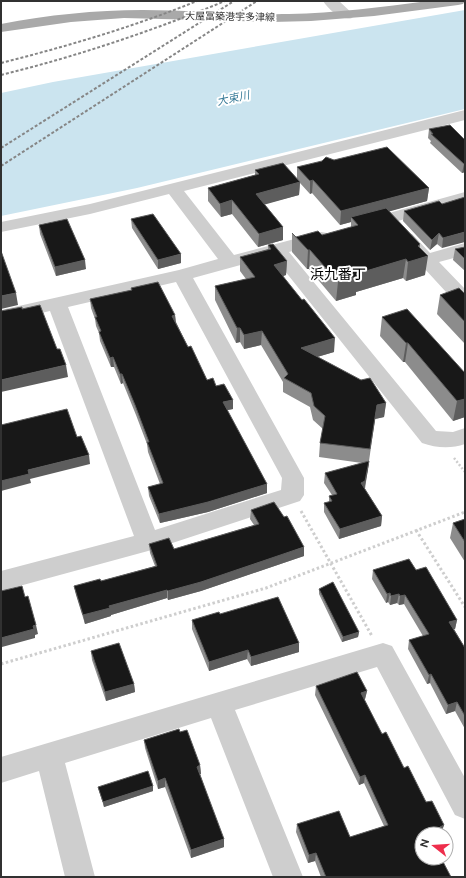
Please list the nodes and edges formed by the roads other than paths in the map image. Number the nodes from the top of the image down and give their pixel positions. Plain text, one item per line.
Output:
1 (330, 1) edge
2 (458, 1) edge
3 (347, 15) junction
4 (1, 28) edge
5 (465, 115) edge
6 (173, 188) junction
7 (465, 197) edge
8 (388, 218) junction
9 (1, 226) edge
10 (277, 249) junction
11 (465, 249) edge
12 (426, 260) junction
13 (230, 262) junction
14 (182, 275) junction
15 (465, 301) edge
16 (57, 303) junction
17 (1, 316) edge
18 (465, 436) edge
19 (148, 542) junction
20 (1, 581) edge
21 (219, 703) junction
22 (49, 755) junction
23 (1, 770) edge
24 (463, 797) edge
25 (80, 877) edge
26 (288, 877) edge

1 - 3 street
2 - 3 main road, 大屋冨築港宇多津線
3 - 4 main road, 大屋冨築港宇多津線
5 - 6 street
6 - 9 street
6 - 13 street
7 - 8 street
8 - 10 street
8 - 12 street
10 - 13 street
10 - 18 street
11 - 12 street
12 - 15 street
13 - 14 street
14 - 16 street
14 - 19 street
16 - 17 street
16 - 19 street
19 - 20 street
21 - 22 street
21 - 24 street
21 - 26 street
22 - 23 street
22 - 25 street

